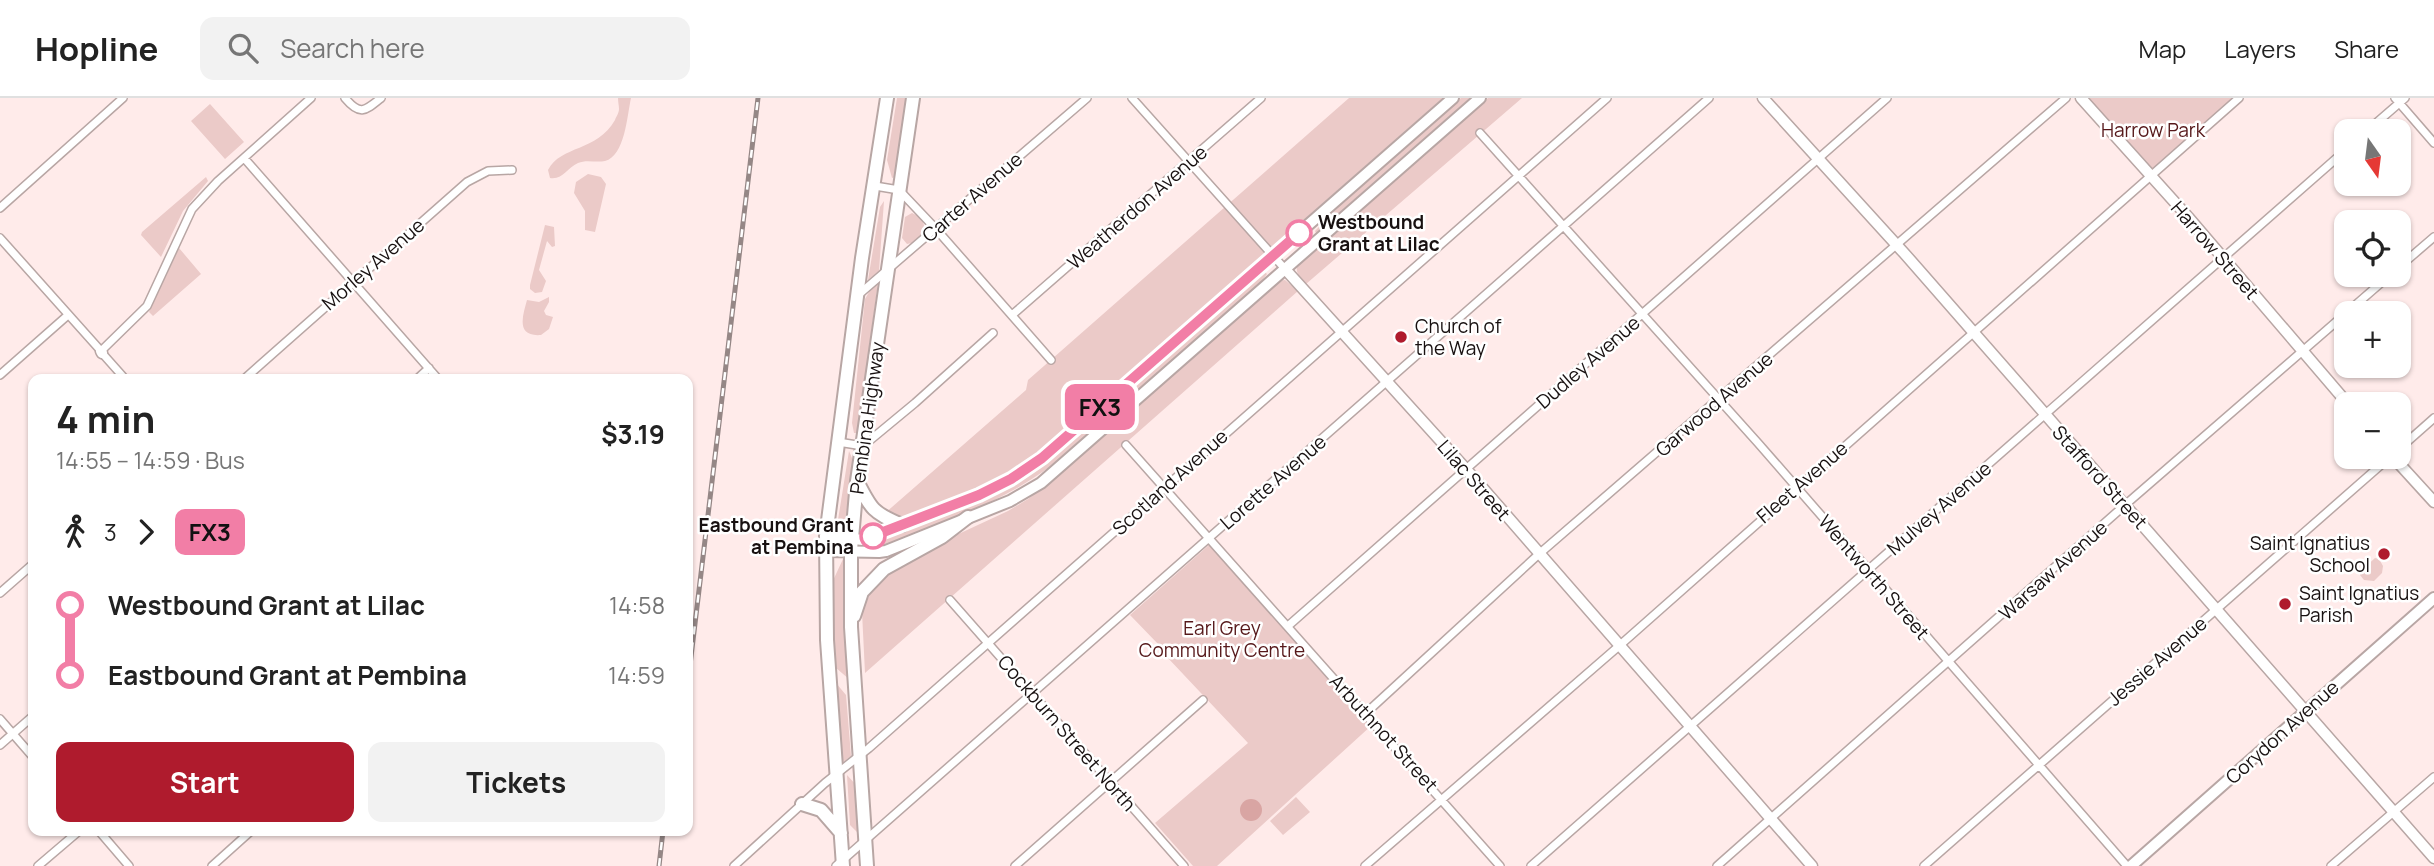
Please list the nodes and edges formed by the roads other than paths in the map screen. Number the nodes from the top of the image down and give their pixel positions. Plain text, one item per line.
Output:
1 (123, 98) edge
2 (312, 98) edge
3 (345, 98) edge
4 (381, 98) edge
5 (887, 98) edge
6 (913, 98) edge
7 (1087, 98) edge
8 (1132, 98) edge
9 (1261, 98) edge
10 (1453, 98) edge
11 (1480, 98) edge
12 (1607, 98) edge
13 (1709, 98) edge
14 (1763, 98) edge
15 (1887, 98) edge
16 (2066, 98) edge
17 (2081, 98) edge
18 (2239, 98) edge
19 (2400, 100) edge
20 (2380, 119) edge
21 (1480, 133) dead end
22 (2434, 143) edge
23 (244, 158) junction
24 (1818, 158) junction
25 (2334, 160) edge
26 (1189, 161) junction
27 (512, 170) dead end
28 (1518, 175) junction
29 (2150, 176) junction
30 (875, 186) junction
31 (899, 190) junction
32 (0, 208) edge
33 (1564, 227) junction
34 (936, 229) junction
35 (2434, 237) edge
36 (0, 238) edge
37 (1897, 246) junction
38 (1273, 255) junction
39 (2411, 257) edge
40 (2223, 258) junction
41 (1285, 269) junction
42 (887, 271) junction
43 (353, 281) junction
44 (2376, 287) edge
45 (857, 296) junction
46 (1642, 314) junction
47 (68, 315) junction
48 (1012, 315) junction
49 (1342, 330) junction
50 (993, 332) dead end
51 (1973, 332) junction
52 (102, 352) junction
53 (2303, 352) junction
54 (1051, 360) dead end
55 (429, 368) junction
56 (0, 374) edge
57 (121, 374) edge
58 (250, 374) edge
59 (422, 374) edge
60 (434, 374) edge
61 (1387, 382) junction
62 (2338, 392) edge
63 (1718, 401) junction
64 (2045, 415) junction
65 (2434, 418) edge
66 (2411, 438) edge
67 (838, 442) junction
68 (1126, 445) dead end
69 (863, 446) junction
70 (1466, 469) junction
71 (2378, 469) edge
72 (2403, 469) edge
73 (858, 481) junction
74 (1164, 487) junction
75 (1796, 488) junction
76 (2434, 502) edge
77 (2125, 505) junction
78 (968, 517) junction
79 (902, 525) junction
80 (826, 536) junction
81 (1210, 537) junction
82 (851, 544) junction
83 (826, 551) junction
84 (1539, 554) junction
85 (28, 568) edge
86 (1868, 570) junction
87 (0, 593) edge
88 (2434, 598) edge
89 (950, 600) dead end
90 (2216, 609) junction
91 (1288, 626) junction
92 (851, 627) junction
93 (988, 644) junction
94 (1619, 646) junction
95 (1950, 663) junction
96 (830, 674) junction
97 (1033, 694) junction
98 (1203, 700) dead end
99 (856, 705) junction
100 (2304, 712) junction
101 (1366, 713) junction
102 (0, 719) edge
103 (28, 720) edge
104 (1690, 726) junction
105 (13, 734) junction
106 (0, 746) edge
107 (28, 751) edge
108 (859, 757) junction
109 (2039, 765) junction
110 (836, 773) junction
111 (2434, 777) edge
112 (1110, 782) junction
113 (1442, 798) junction
114 (802, 804) junction
115 (2393, 812) junction
116 (1771, 818) junction
117 (841, 833) junction
118 (73, 836) edge
119 (103, 836) edge
120 (245, 836) edge
121 (860, 846) junction
122 (2434, 858) edge
123 (841, 864) edge
124 (868, 865) edge
125 (38, 866) edge
126 (129, 866) edge
127 (212, 866) edge
128 (734, 866) edge
129 (1015, 866) edge
130 (1184, 866) edge
131 (1365, 866) edge
132 (1500, 866) edge
133 (1531, 866) edge
134 (1717, 866) edge
135 (1812, 866) edge
136 (1924, 866) edge
137 (2129, 866) edge
138 (2331, 866) edge

1 - 32 street
2 - 23 street
3 - 4 street
5 - 30 main road, Pembina Highway
6 - 31 main road, Pembina Highway
7 - 34 street, Carter Avenue
8 - 26 street, Lilac Street
9 - 26 street, Weatherdon Avenue
10 - 38 main road
11 - 41 main road
12 - 28 street, Scotland Avenue
13 - 33 street, Lorette Avenue
14 - 24 street, Stafford Street
15 - 24 street, Dudley Avenue
16 - 37 street, Garwood Avenue
17 - 29 street, Harrow Street
18 - 29 street, Fleet Avenue
19 - 20 street
19 - 22 street
21 - 28 street, Wentworth Street
23 - 43 street
23 - 52 street
24 - 37 street, Stafford Street
24 - 46 street, Dudley Avenue
25 - 40 street, Mulvey Avenue
26 - 38 street, Lilac Street
26 - 48 street, Weatherdon Avenue
27 - 43 street, Morley Avenue
28 - 33 street, Wentworth Street
28 - 49 street, Scotland Avenue
29 - 40 street, Harrow Street
29 - 51 street, Fleet Avenue
30 - 31 street
30 - 45 main road, Pembina Highway
31 - 34 street
31 - 42 main road, Pembina Highway
33 - 46 street, Wentworth Street
33 - 61 street, Lorette Avenue
34 - 42 street, Carter Avenue
34 - 48 street
35 - 39 street
36 - 47 street
37 - 51 street, Stafford Street
37 - 63 street, Garwood Avenue
38 - 41 street, Lilac Street
38 - 79 main road
40 - 53 street, Harrow Street
40 - 64 street, Mulvey Avenue
41 - 49 street, Lilac Street
41 - 78 main road
42 - 45 street, Carter Avenue
42 - 69 main road, Pembina Highway
43 - 55 street
43 - 58 street, Morley Avenue
44 - 53 street, Warsaw Avenue
45 - 67 main road, Pembina Highway
46 - 63 street, Wentworth Street
46 - 70 street, Dudley Avenue
47 - 52 street
47 - 56 street
48 - 54 street
49 - 61 street, Lilac Street
49 - 74 street, Scotland Avenue
50 - 69 street
51 - 64 street, Stafford Street
51 - 75 street, Fleet Avenue
52 - 57 street
53 - 62 street, Harrow Street
53 - 77 street, Warsaw Avenue
55 - 59 street
55 - 60 street
61 - 70 street, Lilac Street
61 - 81 street, Lorette Avenue
63 - 75 street, Wentworth Street
63 - 84 street, Garwood Avenue
64 - 77 street, Stafford Street
64 - 86 street, Mulvey Avenue
65 - 66 street
67 - 69 street
67 - 80 main road, Pembina Highway
68 - 74 street, Arbuthnot Street
69 - 73 main road, Pembina Highway
70 - 84 street, Lilac Street
70 - 91 street, Dudley Avenue
71 - 90 street, Jessie Avenue
72 - 76 street
73 - 79 main road
73 - 82 main road, Pembina Highway
74 - 81 street, Arbuthnot Street
74 - 93 street, Scotland Avenue
75 - 86 street, Wentworth Street
75 - 94 street, Fleet Avenue
77 - 90 street, Stafford Street
77 - 95 street, Warsaw Avenue
78 - 82 main road
78 - 92 main road
79 - 82 main road
80 - 82 main road
80 - 83 main road, Pembina Highway
81 - 91 street, Arbuthnot Street
81 - 97 street, Lorette Avenue
82 - 83 main road
82 - 92 main road, Pembina Highway
83 - 96 main road, Pembina Highway
84 - 94 street, Lilac Street
84 - 101 street, Garwood Avenue
85 - 87 street
86 - 95 street, Wentworth Street
86 - 104 street, Mulvey Avenue
88 - 100 main road, Corydon Avenue
89 - 93 street, Cockburn Street North
90 - 100 street, Stafford Street
90 - 109 street, Jessie Avenue
91 - 101 street, Arbuthnot Street
92 - 99 main road, Pembina Highway
93 - 97 street, Cockburn Street North
93 - 108 street, Scotland Avenue
94 - 104 street, Lilac Street
94 - 113 street, Fleet Avenue
95 - 109 street, Wentworth Street
95 - 116 street, Warsaw Avenue
96 - 99 main road
96 - 110 main road, Pembina Highway
97 - 112 street, Cockburn Street North
97 - 121 street, Lorette Avenue
98 - 112 street
99 - 108 main road, Pembina Highway
100 - 115 street, Stafford Street
100 - 137 main road, Corydon Avenue
101 - 113 street, Arbuthnot Street
102 - 105 street
103 - 105 street
104 - 116 street, Lilac Street
104 - 133 street, Mulvey Avenue
105 - 106 street
105 - 107 street
108 - 110 street, Scotland Avenue
108 - 121 main road, Pembina Highway
109 - 136 street, Jessie Avenue
109 - 137 street, Wentworth Street
110 - 114 street, Scotland Avenue
110 - 117 main road, Pembina Highway
111 - 115 street
112 - 129 street
112 - 130 street, Cockburn Street North
113 - 131 street, Fleet Avenue
113 - 132 street, Arbuthnot Street
114 - 117 main road
114 - 128 street, Scotland Avenue
115 - 122 street, Stafford Street
115 - 138 street
116 - 134 street, Warsaw Avenue
116 - 135 street, Lilac Street
117 - 121 street
117 - 123 main road, Pembina Highway
118 - 125 street
119 - 126 street
120 - 127 street
121 - 123 street, Lorette Avenue
121 - 124 main road, Pembina Highway

